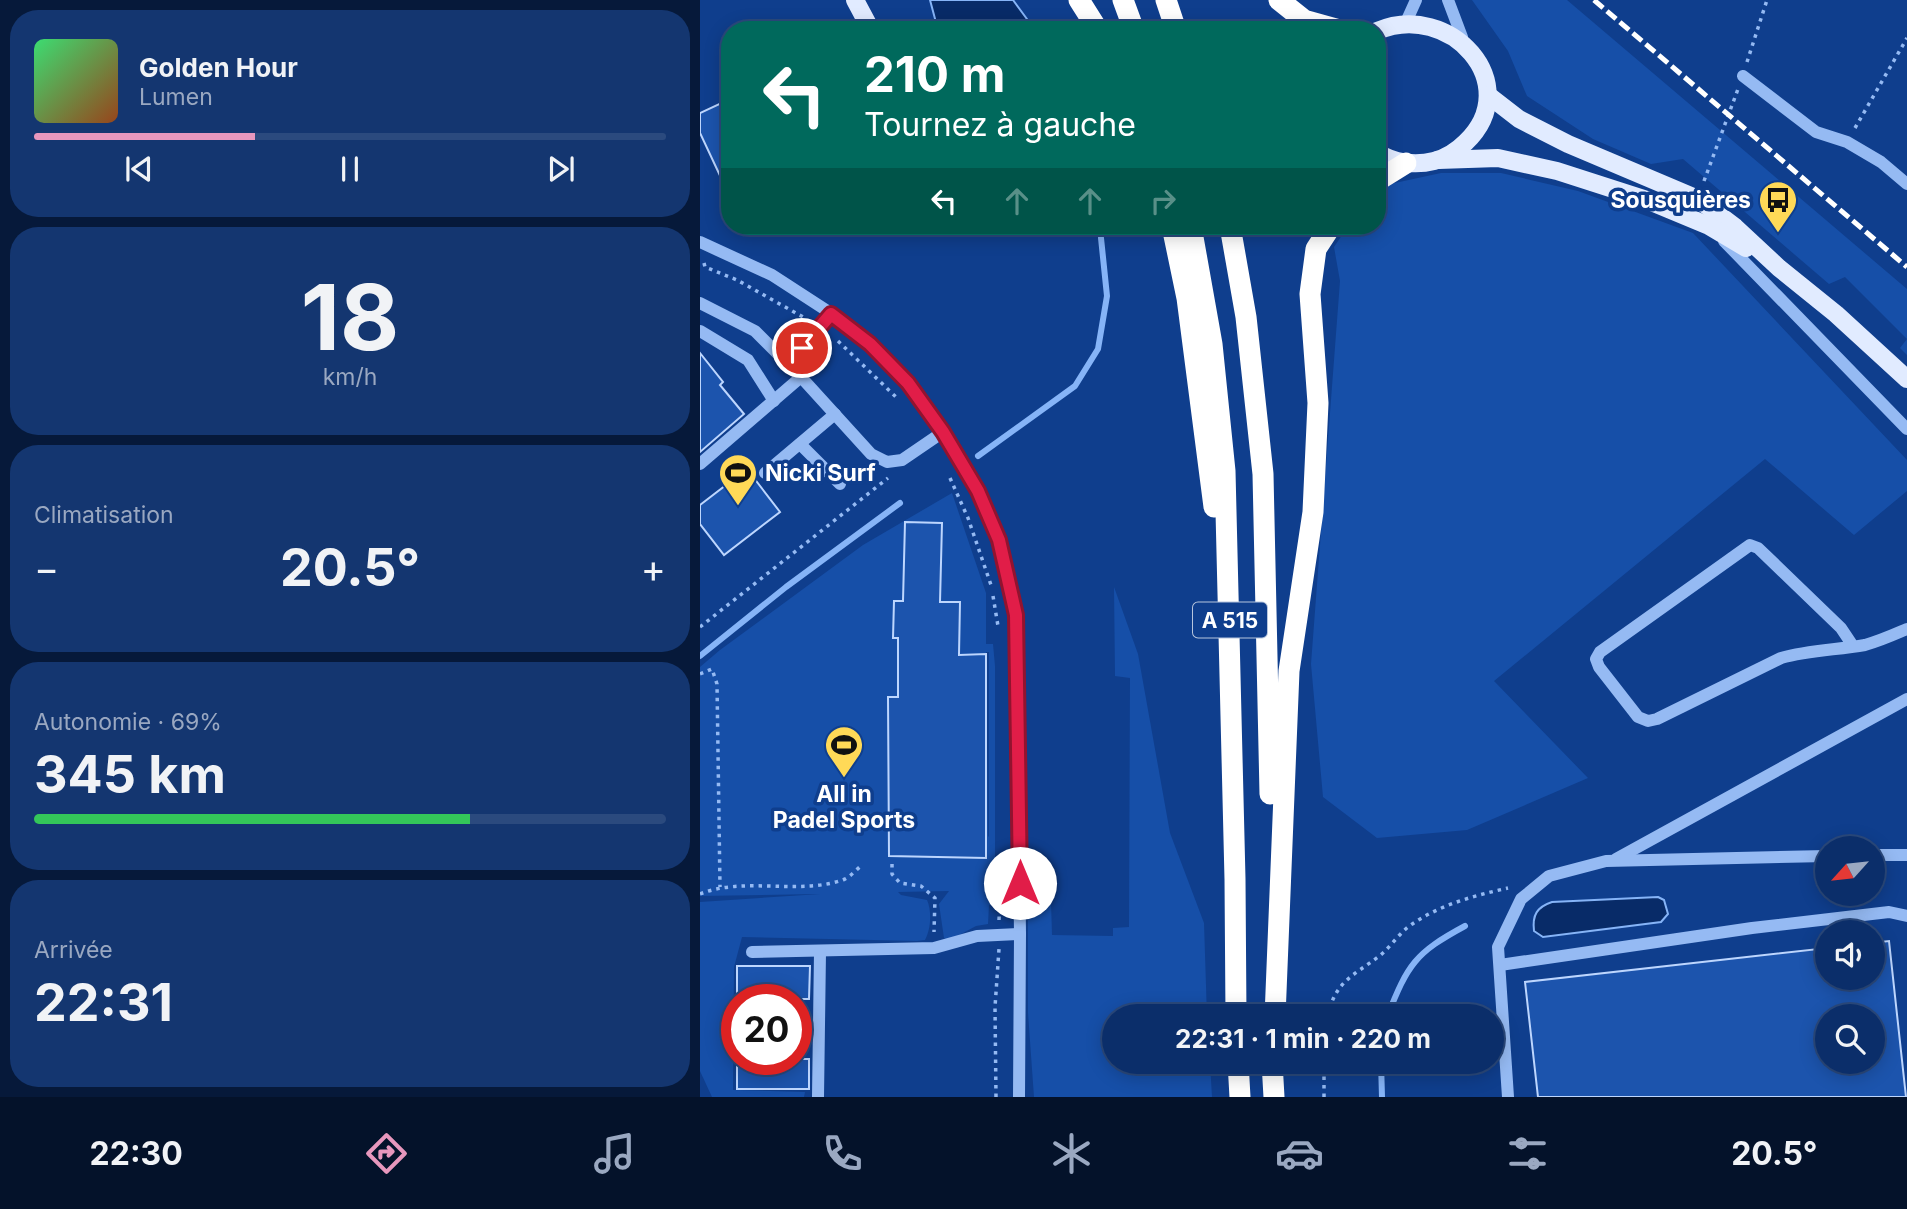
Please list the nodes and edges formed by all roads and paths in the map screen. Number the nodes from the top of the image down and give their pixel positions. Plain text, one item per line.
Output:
1 (1079, 0) edge
2 (1123, 0) edge
3 (1166, 0) edge
4 (1279, 0) edge
5 (1416, 0) edge
6 (1448, 0) edge
7 (1767, 0) edge
8 (860, 3) edge
9 (1407, 20) junction
10 (867, 21) edge
11 (1092, 21) edge
12 (1131, 21) edge
13 (1173, 21) edge
14 (1308, 21) edge
15 (1386, 26) edge
16 (1462, 37) junction
17 (1907, 38) edge
18 (1743, 76) junction
19 (1488, 94) junction
20 (1847, 142) junction
21 (1386, 157) edge
22 (1438, 160) junction
23 (1406, 163) junction
24 (1386, 175) edge
25 (1907, 184) edge
26 (1698, 199) junction
27 (1709, 226) junction
28 (1174, 235) edge
29 (1193, 235) edge
30 (1232, 235) edge
31 (1325, 235) edge
32 (700, 242) edge
33 (700, 248) edge
34 (715, 250) junction
35 (1779, 268) junction
36 (700, 303) edge
37 (831, 314) junction
38 (811, 321) dead end
39 (700, 331) edge
40 (830, 334) dead end
41 (788, 363) junction
42 (801, 377) junction
43 (1907, 379) edge
44 (899, 400) dead end
45 (774, 401) junction
46 (835, 414) junction
47 (1907, 429) edge
48 (943, 432) junction
49 (800, 444) junction
50 (887, 462) junction
51 (700, 464) edge
52 (945, 468) dead end
53 (765, 473) dead end
54 (840, 484) dead end
55 (700, 627) edge
56 (998, 628) dead end
57 (1907, 629) edge
58 (1230, 635) junction
59 (1853, 646) junction
60 (700, 674) edge
61 (1907, 699) edge
62 (1885, 855) edge
63 (1907, 855) edge
64 (1815, 856) edge
65 (1611, 861) junction
66 (892, 864) dead end
67 (862, 865) dead end
68 (1536, 886) junction
69 (720, 887) junction
70 (700, 894) edge
71 (1001, 895) dead end
72 (1907, 916) edge
73 (999, 923) dead end
74 (1020, 934) junction
75 (999, 945) dead end
76 (934, 948) junction
77 (752, 952) dead end
78 (820, 952) junction
79 (1500, 965) junction
80 (1236, 1004) edge
81 (1273, 1004) edge
82 (1274, 1004) edge
83 (1331, 1004) edge
84 (1239, 1074) edge
85 (1324, 1074) edge
86 (818, 1097) edge
87 (996, 1097) edge
88 (1019, 1097) edge
89 (1240, 1097) edge
90 (1324, 1097) edge
91 (1508, 1097) edge

1 - 11 highway
2 - 12 highway
3 - 13 highway
4 - 14 highway
5 - 9 street
6 - 16 street
7 - 18 path
8 - 10 main road
9 - 15 main road
9 - 16 main road
16 - 19 main road
17 - 20 path
18 - 20 street
18 - 26 path
19 - 22 main road
19 - 26 main road
20 - 25 street
21 - 23 main road
22 - 23 main road
22 - 27 main road
23 - 24 highway
26 - 35 main road
27 - 35 main road
27 - 47 street
28 - 58 highway
29 - 58 highway, A 515
30 - 81 highway, A 515
31 - 82 highway
32 - 34 street
33 - 34 street
33 - 38 path
34 - 37 street
35 - 43 main road
36 - 41 street
37 - 41 street
37 - 48 street
39 - 45 street
40 - 44 path
41 - 42 street
42 - 45 street
42 - 46 street
45 - 51 street
46 - 49 street
46 - 50 street
48 - 50 street
48 - 74 street
49 - 53 street
49 - 54 street
50 - 55 path
52 - 56 path
57 - 59 street
58 - 80 highway, A 515
59 - 59 street
60 - 69 path
61 - 65 street
62 - 63 street
64 - 65 street
65 - 68 street
66 - 76 path
67 - 69 path
68 - 79 street
68 - 83 path
69 - 70 path
71 - 73 path
72 - 79 street
74 - 76 street
74 - 88 street
75 - 87 path
76 - 78 street
77 - 78 street
78 - 86 street
79 - 91 street
84 - 89 highway
85 - 90 path

